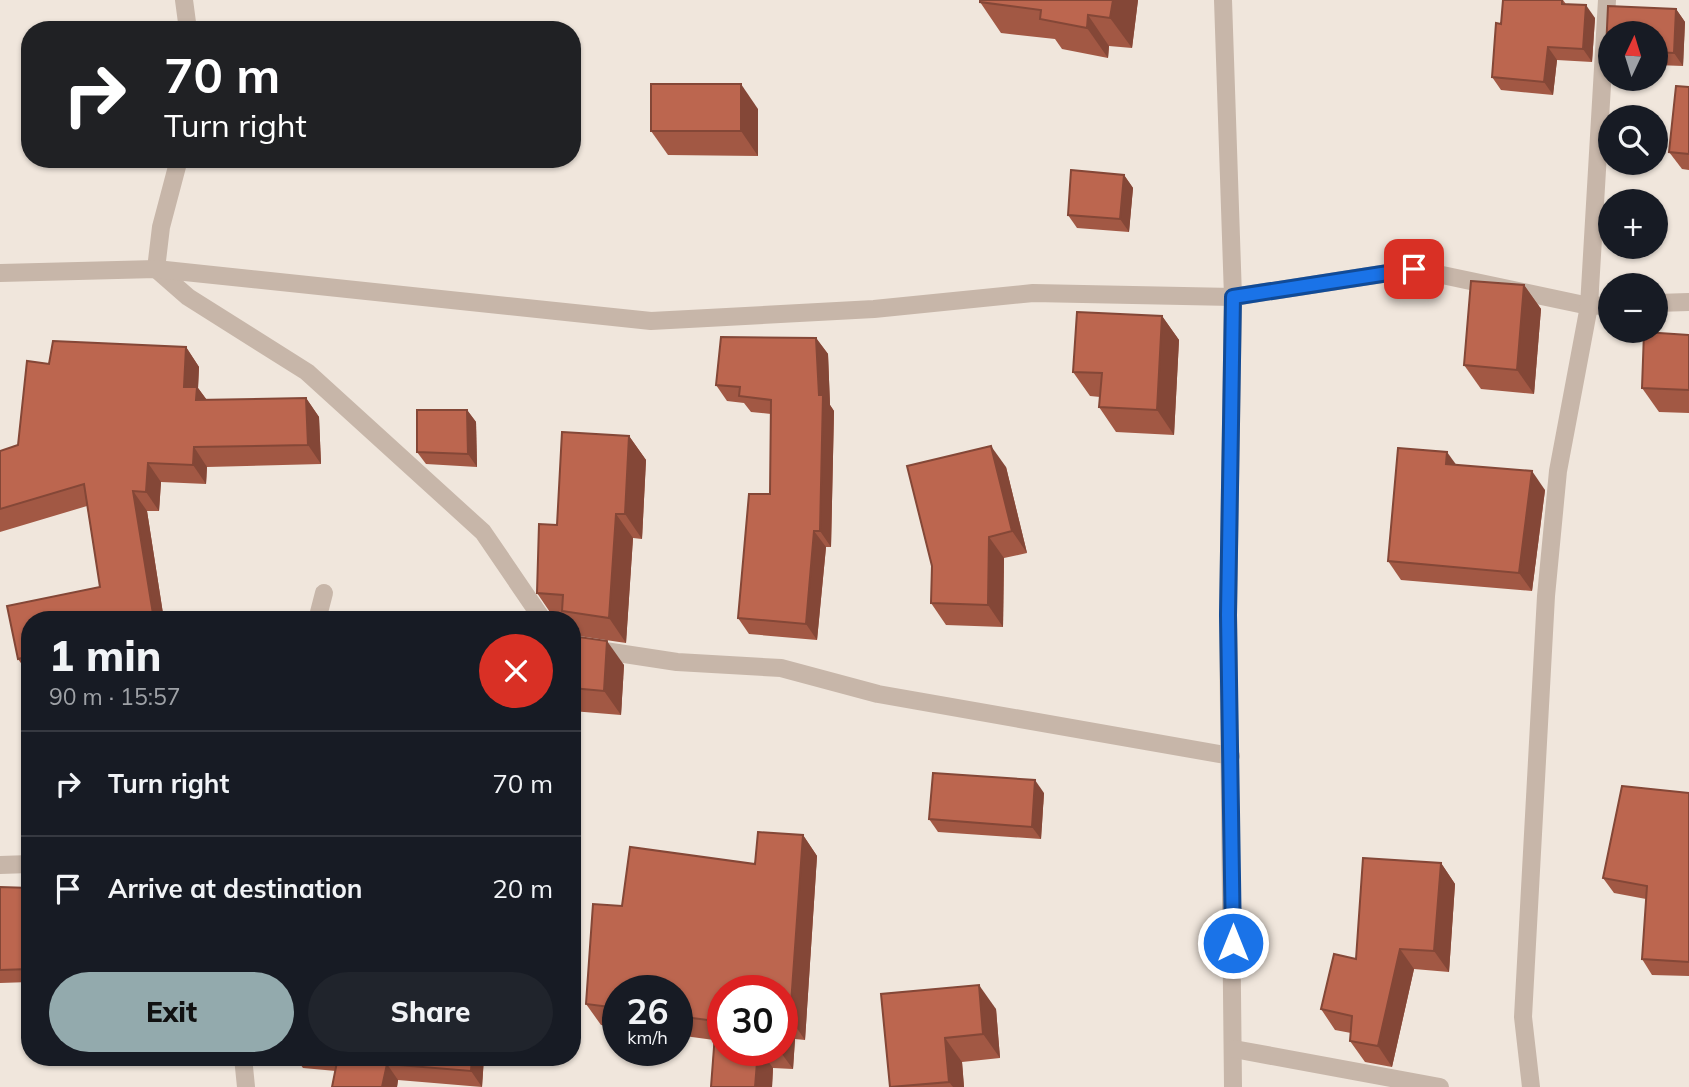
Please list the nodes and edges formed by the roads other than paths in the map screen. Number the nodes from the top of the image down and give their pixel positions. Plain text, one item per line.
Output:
1 (184, 0) edge
2 (1223, 0) edge
3 (1607, 0) edge
4 (187, 21) edge
5 (177, 168) edge
6 (156, 269) junction
7 (0, 273) edge
8 (1233, 297) junction
9 (1689, 302) edge
10 (1668, 303) edge
11 (1588, 306) junction
12 (1598, 306) edge
13 (324, 593) dead end
14 (319, 611) edge
15 (536, 611) edge
16 (581, 647) edge
17 (1231, 756) junction
18 (21, 864) edge
19 (0, 865) edge
20 (1234, 1049) junction
21 (244, 1066) edge
22 (246, 1087) edge
23 (1233, 1087) edge
24 (1440, 1087) edge
25 (1531, 1087) edge

1 - 4 street
2 - 8 street
3 - 11 street
5 - 6 street
6 - 7 street
6 - 8 street
6 - 15 street
8 - 11 street
8 - 17 street
9 - 10 street
11 - 12 street
11 - 25 street
13 - 14 street
16 - 17 street
17 - 20 street
18 - 19 street
20 - 23 street
20 - 24 street
21 - 22 street

